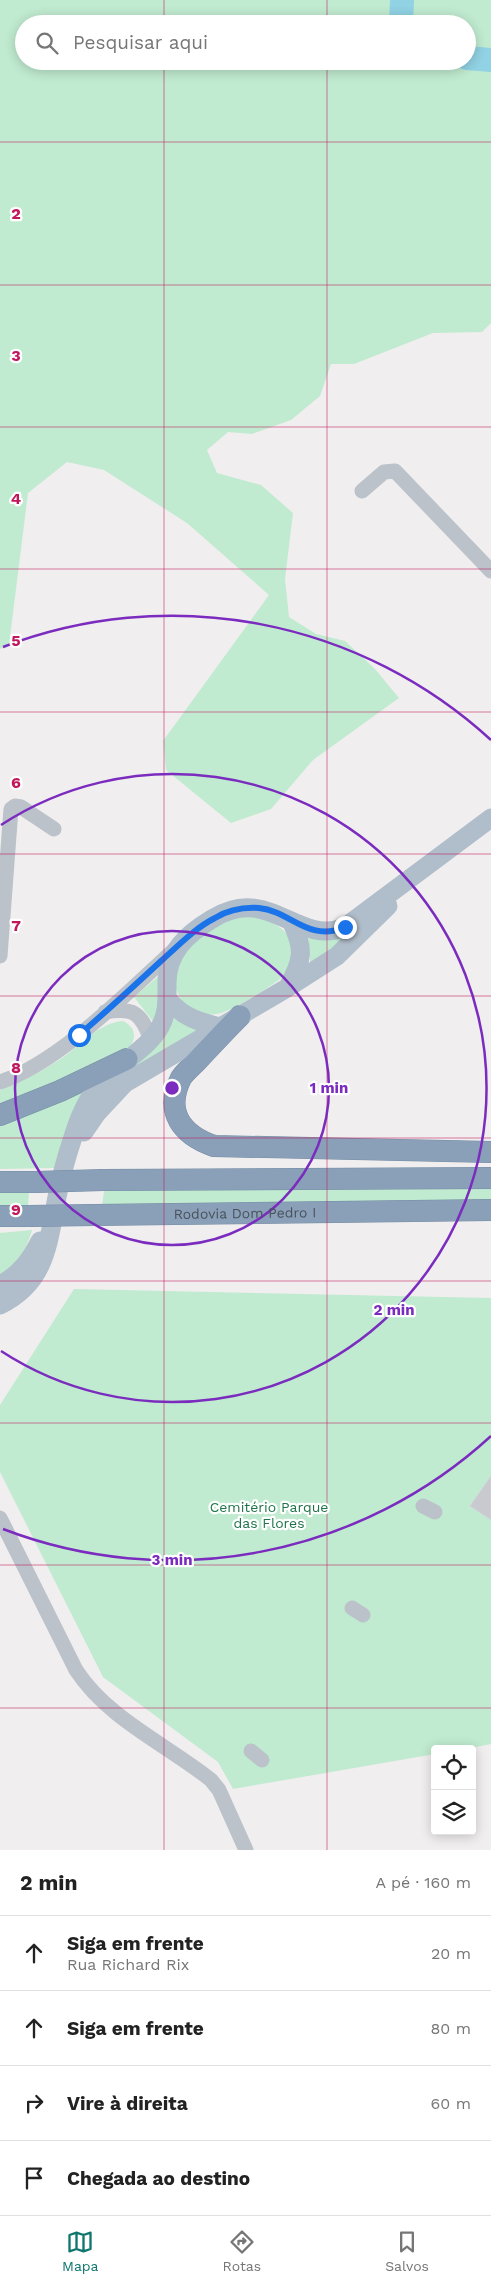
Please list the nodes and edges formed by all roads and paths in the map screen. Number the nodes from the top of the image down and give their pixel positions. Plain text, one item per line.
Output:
1 (362, 491) dead end
2 (491, 571) edge
3 (491, 818) edge
4 (54, 829) dead end
5 (421, 871) junction
6 (291, 921) junction
7 (176, 948) junction
8 (0, 956) edge
9 (287, 988) junction
10 (168, 999) junction
11 (105, 1012) junction
12 (240, 1016) junction
13 (220, 1027) junction
14 (151, 1040) junction
15 (127, 1059) junction
16 (0, 1082) edge
17 (0, 1115) edge
18 (491, 1152) edge
19 (65, 1163) junction
20 (491, 1178) edge
21 (0, 1182) edge
22 (57, 1196) junction
23 (491, 1210) edge
24 (0, 1216) edge
25 (0, 1285) edge
26 (0, 1305) edge
27 (0, 1518) edge
28 (246, 1850) edge

1 - 2 street
3 - 5 main road
4 - 8 street
5 - 6 main road
5 - 9 main road
6 - 7 main road
6 - 9 main road
7 - 10 main road
7 - 11 street
9 - 12 main road
10 - 13 main road
10 - 14 main road
11 - 14 street
11 - 16 street
12 - 13 main road
12 - 18 highway
13 - 19 main road
14 - 15 main road
15 - 17 highway
15 - 19 main road
19 - 22 main road
20 - 21 highway, bridge
22 - 25 main road
22 - 26 main road
23 - 24 highway, Rodovia Dom Pedro I, bridge
27 - 28 street

